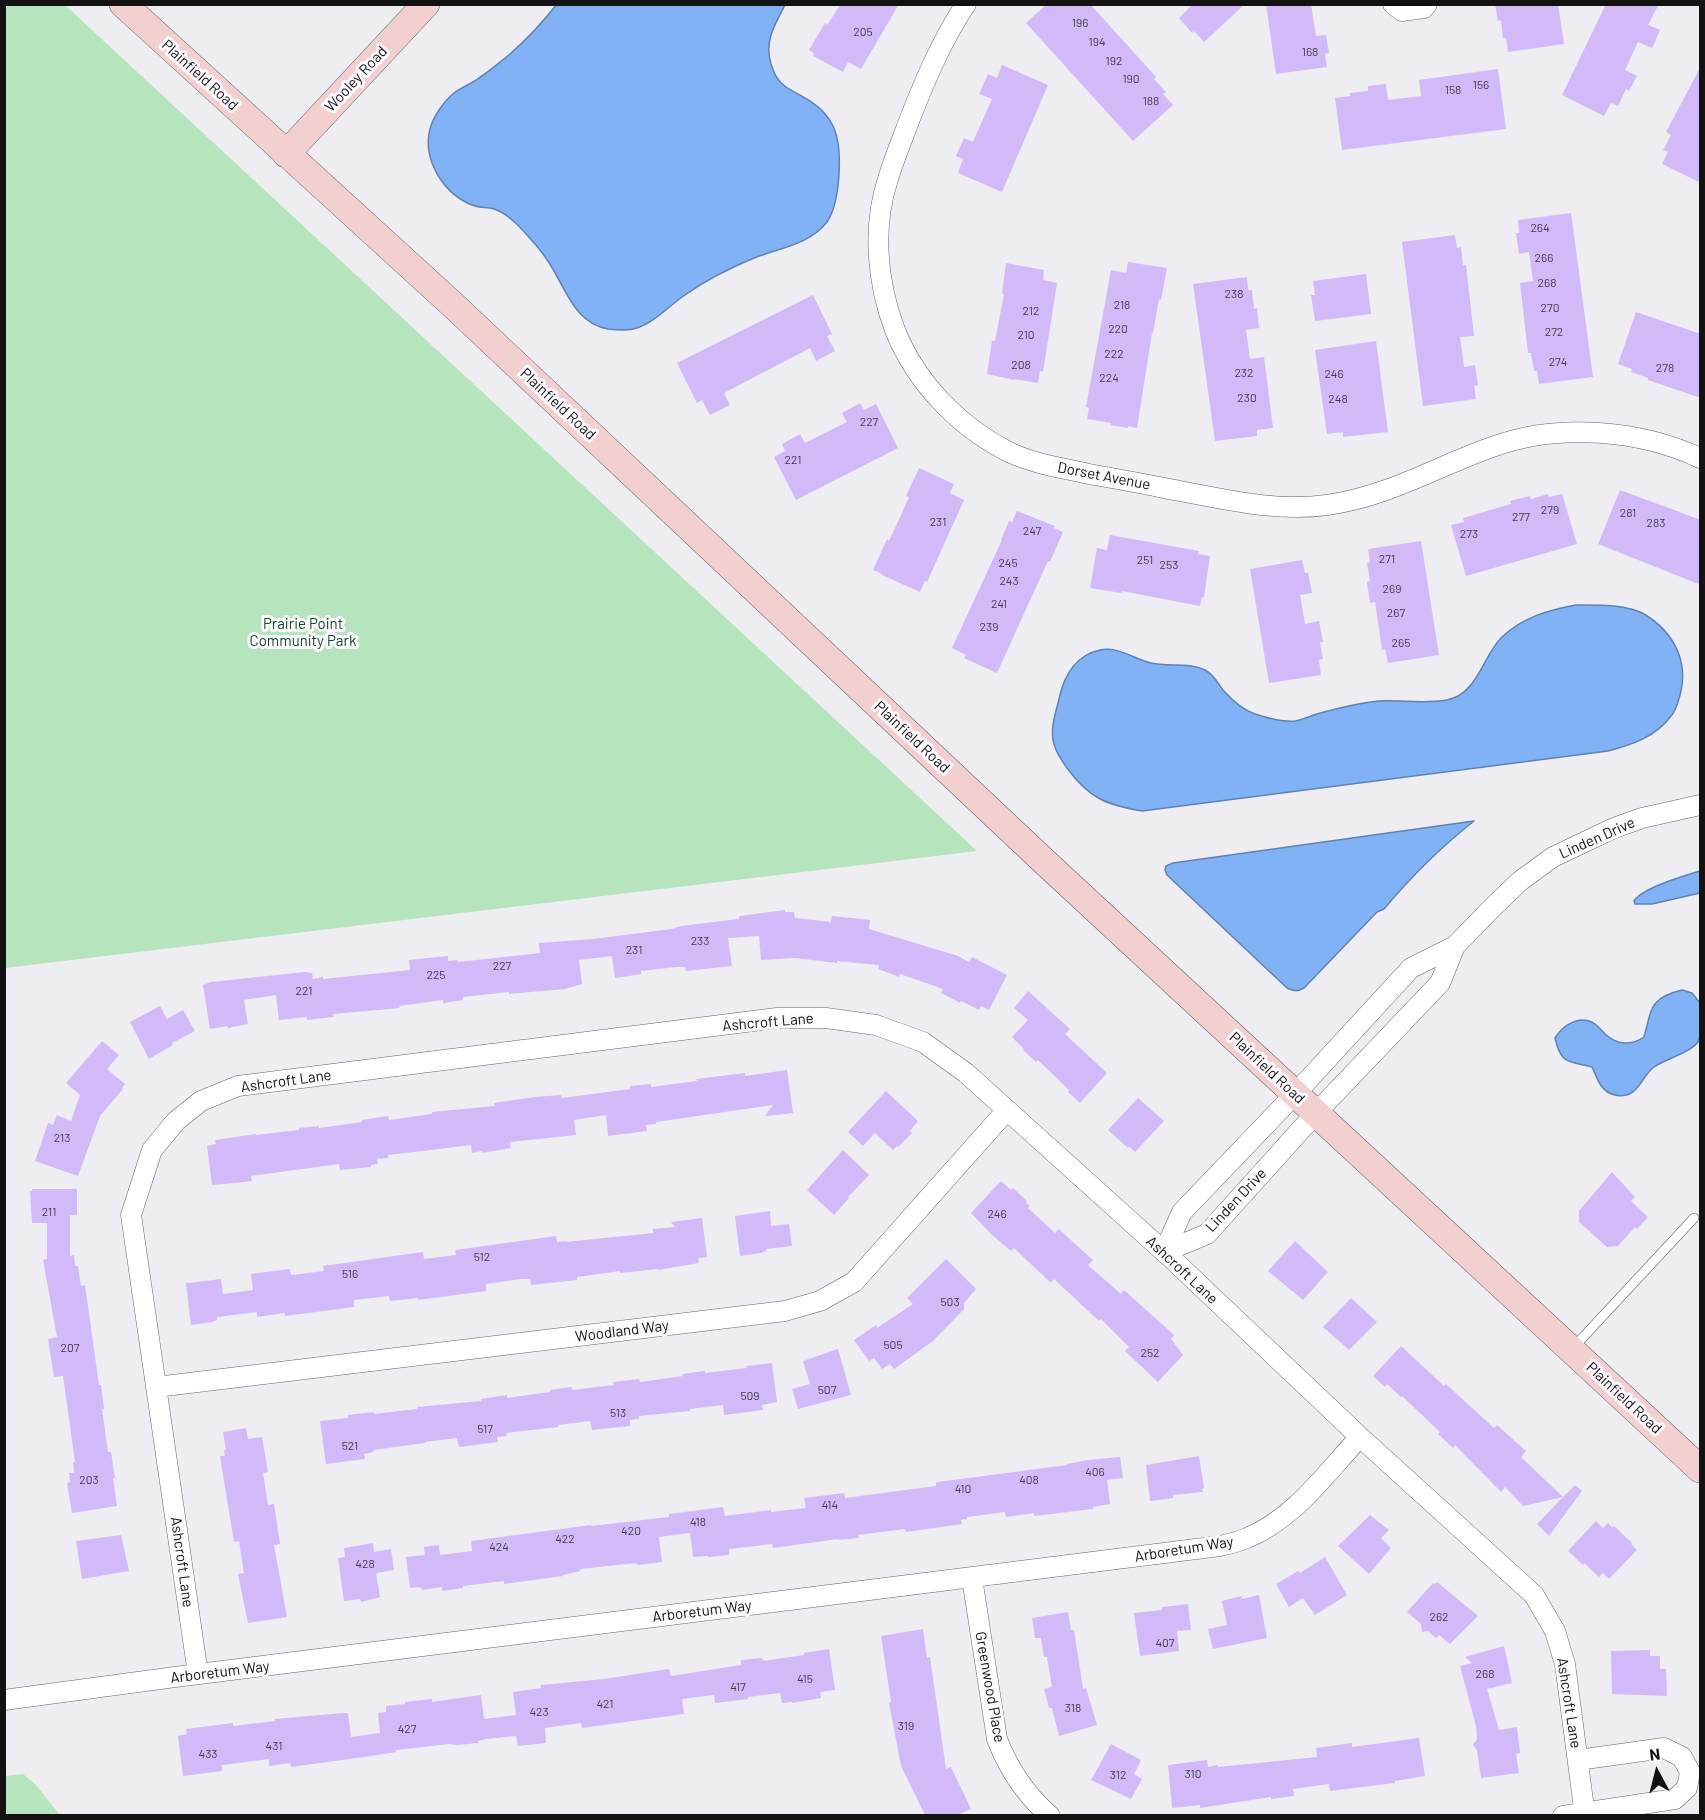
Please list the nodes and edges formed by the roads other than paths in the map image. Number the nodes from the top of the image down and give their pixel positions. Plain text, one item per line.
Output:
1 (123, 4) edge
2 (426, 4) edge
3 (966, 4) edge
4 (1393, 4) edge
5 (1427, 4) edge
6 (286, 154) junction
7 (1701, 458) edge
8 (1701, 805) edge
9 (1455, 946) junction
10 (1295, 1094) junction
11 (1007, 1110) junction
12 (1316, 1113) junction
13 (1694, 1218) dead end
14 (1164, 1252) junction
15 (1571, 1349) junction
16 (156, 1387) junction
17 (1360, 1437) junction
18 (1701, 1469) edge
19 (972, 1578) junction
20 (198, 1674) junction
21 (4, 1700) edge
22 (1578, 1760) junction
23 (1585, 1814) edge
24 (1050, 1815) edge
25 (1563, 1815) edge

1 - 6 main road, Plainfield Road
2 - 6 main road, Wooley Road
3 - 7 street, Dorset Avenue
4 - 5 street
6 - 10 main road, Plainfield Road
8 - 9 street, Linden Drive
9 - 10 street, Linden Drive
9 - 12 street, Linden Drive
10 - 12 main road, Plainfield Road
10 - 14 street, Linden Drive
11 - 14 street, Ashcroft Lane
11 - 16 street, Woodland Way
11 - 16 street, Ashcroft Lane
12 - 14 street, Linden Drive
12 - 15 main road, Plainfield Road
13 - 15 lane
14 - 17 street, Ashcroft Lane
15 - 18 main road, Plainfield Road
16 - 20 street, Ashcroft Lane
17 - 19 street, Arboretum Way
17 - 22 street, Ashcroft Lane
19 - 20 street, Arboretum Way
19 - 24 street, Greenwood Place
20 - 21 street, Arboretum Way
22 - 23 street, Ashcroft Lane
22 - 23 street
23 - 25 street

